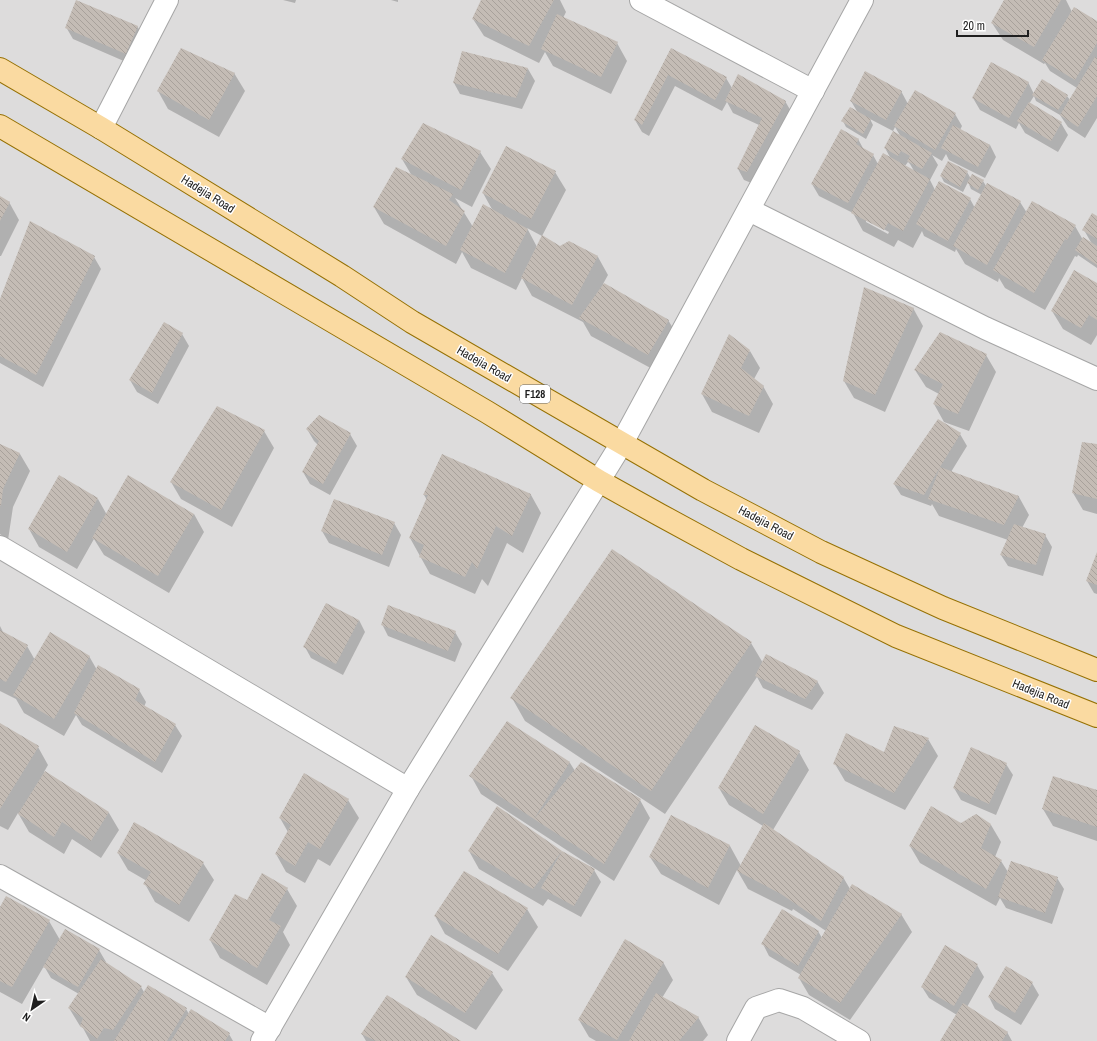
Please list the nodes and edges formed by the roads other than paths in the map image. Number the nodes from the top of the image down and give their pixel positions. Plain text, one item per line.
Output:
1 (167, 0) edge
2 (641, 0) edge
3 (862, 0) edge
4 (0, 69) edge
5 (813, 91) junction
6 (0, 126) edge
7 (101, 128) junction
8 (749, 210) junction
9 (1097, 379) edge
10 (622, 444) junction
11 (599, 481) junction
12 (0, 547) edge
13 (1097, 670) edge
14 (1097, 716) edge
15 (408, 789) junction
16 (0, 876) edge
17 (266, 1034) edge
18 (738, 1041) edge
19 (859, 1041) edge

1 - 7 street
2 - 5 street
3 - 5 street
4 - 7 main road, Hadejia Road / F128
5 - 8 street
6 - 11 main road, Hadejia Road
7 - 10 main road, Hadejia Road / F128
8 - 9 street
8 - 10 street
10 - 11 street
10 - 13 main road, Hadejia Road / F128
11 - 14 main road, Hadejia Road
11 - 15 street
12 - 15 street
15 - 17 street
16 - 17 street
18 - 19 street

